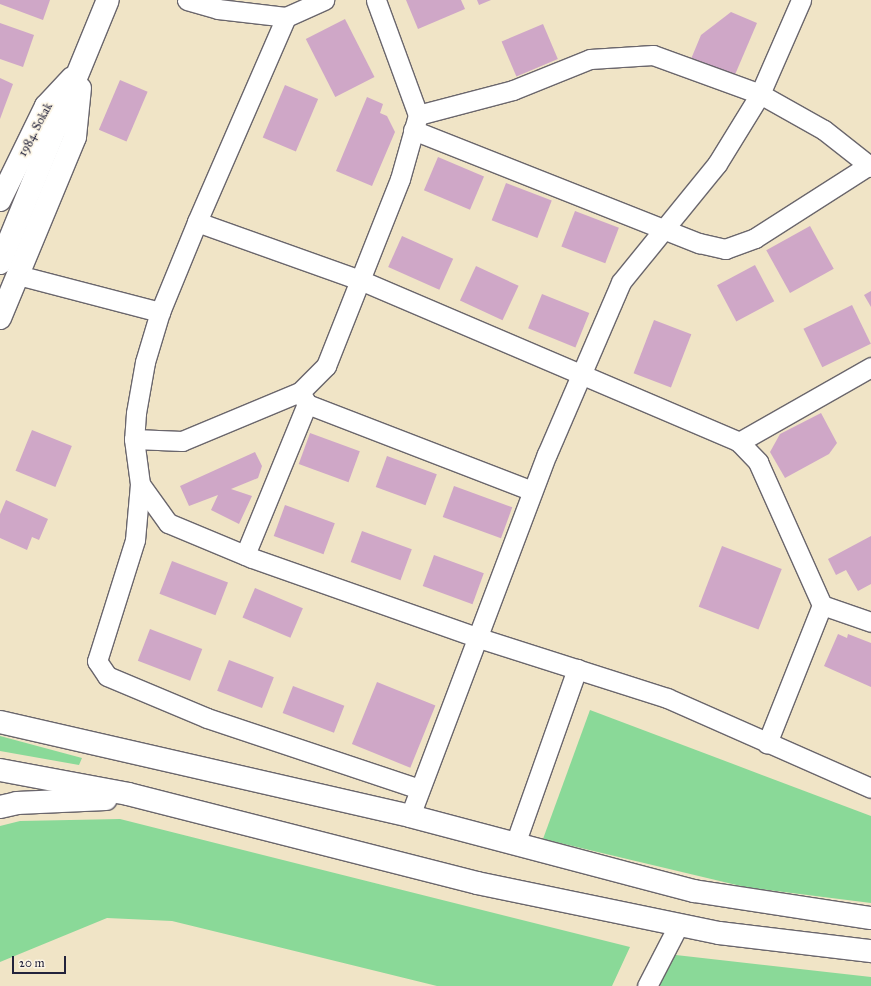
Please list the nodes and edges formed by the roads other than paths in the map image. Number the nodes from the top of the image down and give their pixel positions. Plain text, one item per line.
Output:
1 (108, 0) edge
2 (187, 0) edge
3 (324, 0) edge
4 (376, 0) edge
5 (802, 0) edge
6 (286, 17) junction
7 (82, 67) junction
8 (760, 94) junction
9 (415, 122) junction
10 (870, 166) edge
11 (0, 200) edge
12 (197, 222) junction
13 (663, 228) junction
14 (0, 263) edge
15 (18, 275) junction
16 (360, 280) junction
17 (160, 312) junction
18 (0, 318) edge
19 (871, 367) edge
20 (581, 373) junction
21 (303, 398) junction
22 (134, 439) junction
23 (739, 442) junction
24 (140, 484) junction
25 (532, 491) junction
26 (245, 555) junction
27 (822, 605) junction
28 (869, 619) edge
29 (476, 637) junction
30 (577, 669) junction
31 (1, 722) edge
32 (767, 743) junction
33 (0, 770) edge
34 (871, 788) edge
35 (419, 789) junction
36 (139, 797) junction
37 (0, 808) edge
38 (410, 816) junction
39 (515, 844) junction
40 (871, 918) edge
41 (679, 924) junction
42 (871, 951) edge
43 (647, 986) edge

1 - 7 main road
2 - 6 street
3 - 6 street
4 - 9 street
5 - 8 street
6 - 12 street
7 - 11 main road, 1984. Sokak
7 - 14 main road
7 - 15 main road
8 - 9 street
8 - 10 street
8 - 13 street
9 - 13 street
9 - 16 street
10 - 13 street
12 - 16 street
12 - 17 street
13 - 20 street
15 - 17 street
15 - 18 main road
16 - 20 street
16 - 21 street
17 - 22 street
19 - 23 street
20 - 23 street
20 - 25 street
21 - 22 street
21 - 25 street
21 - 26 street
22 - 24 street
23 - 27 street
24 - 26 street
24 - 35 street
25 - 29 street
26 - 29 street
27 - 28 street
27 - 32 street
29 - 30 street
29 - 35 street
30 - 32 street
30 - 39 street
31 - 38 main road
32 - 34 street
33 - 36 main road
35 - 38 street
36 - 37 main road
36 - 41 main road
38 - 39 main road
39 - 40 main road
41 - 42 main road
41 - 43 street

